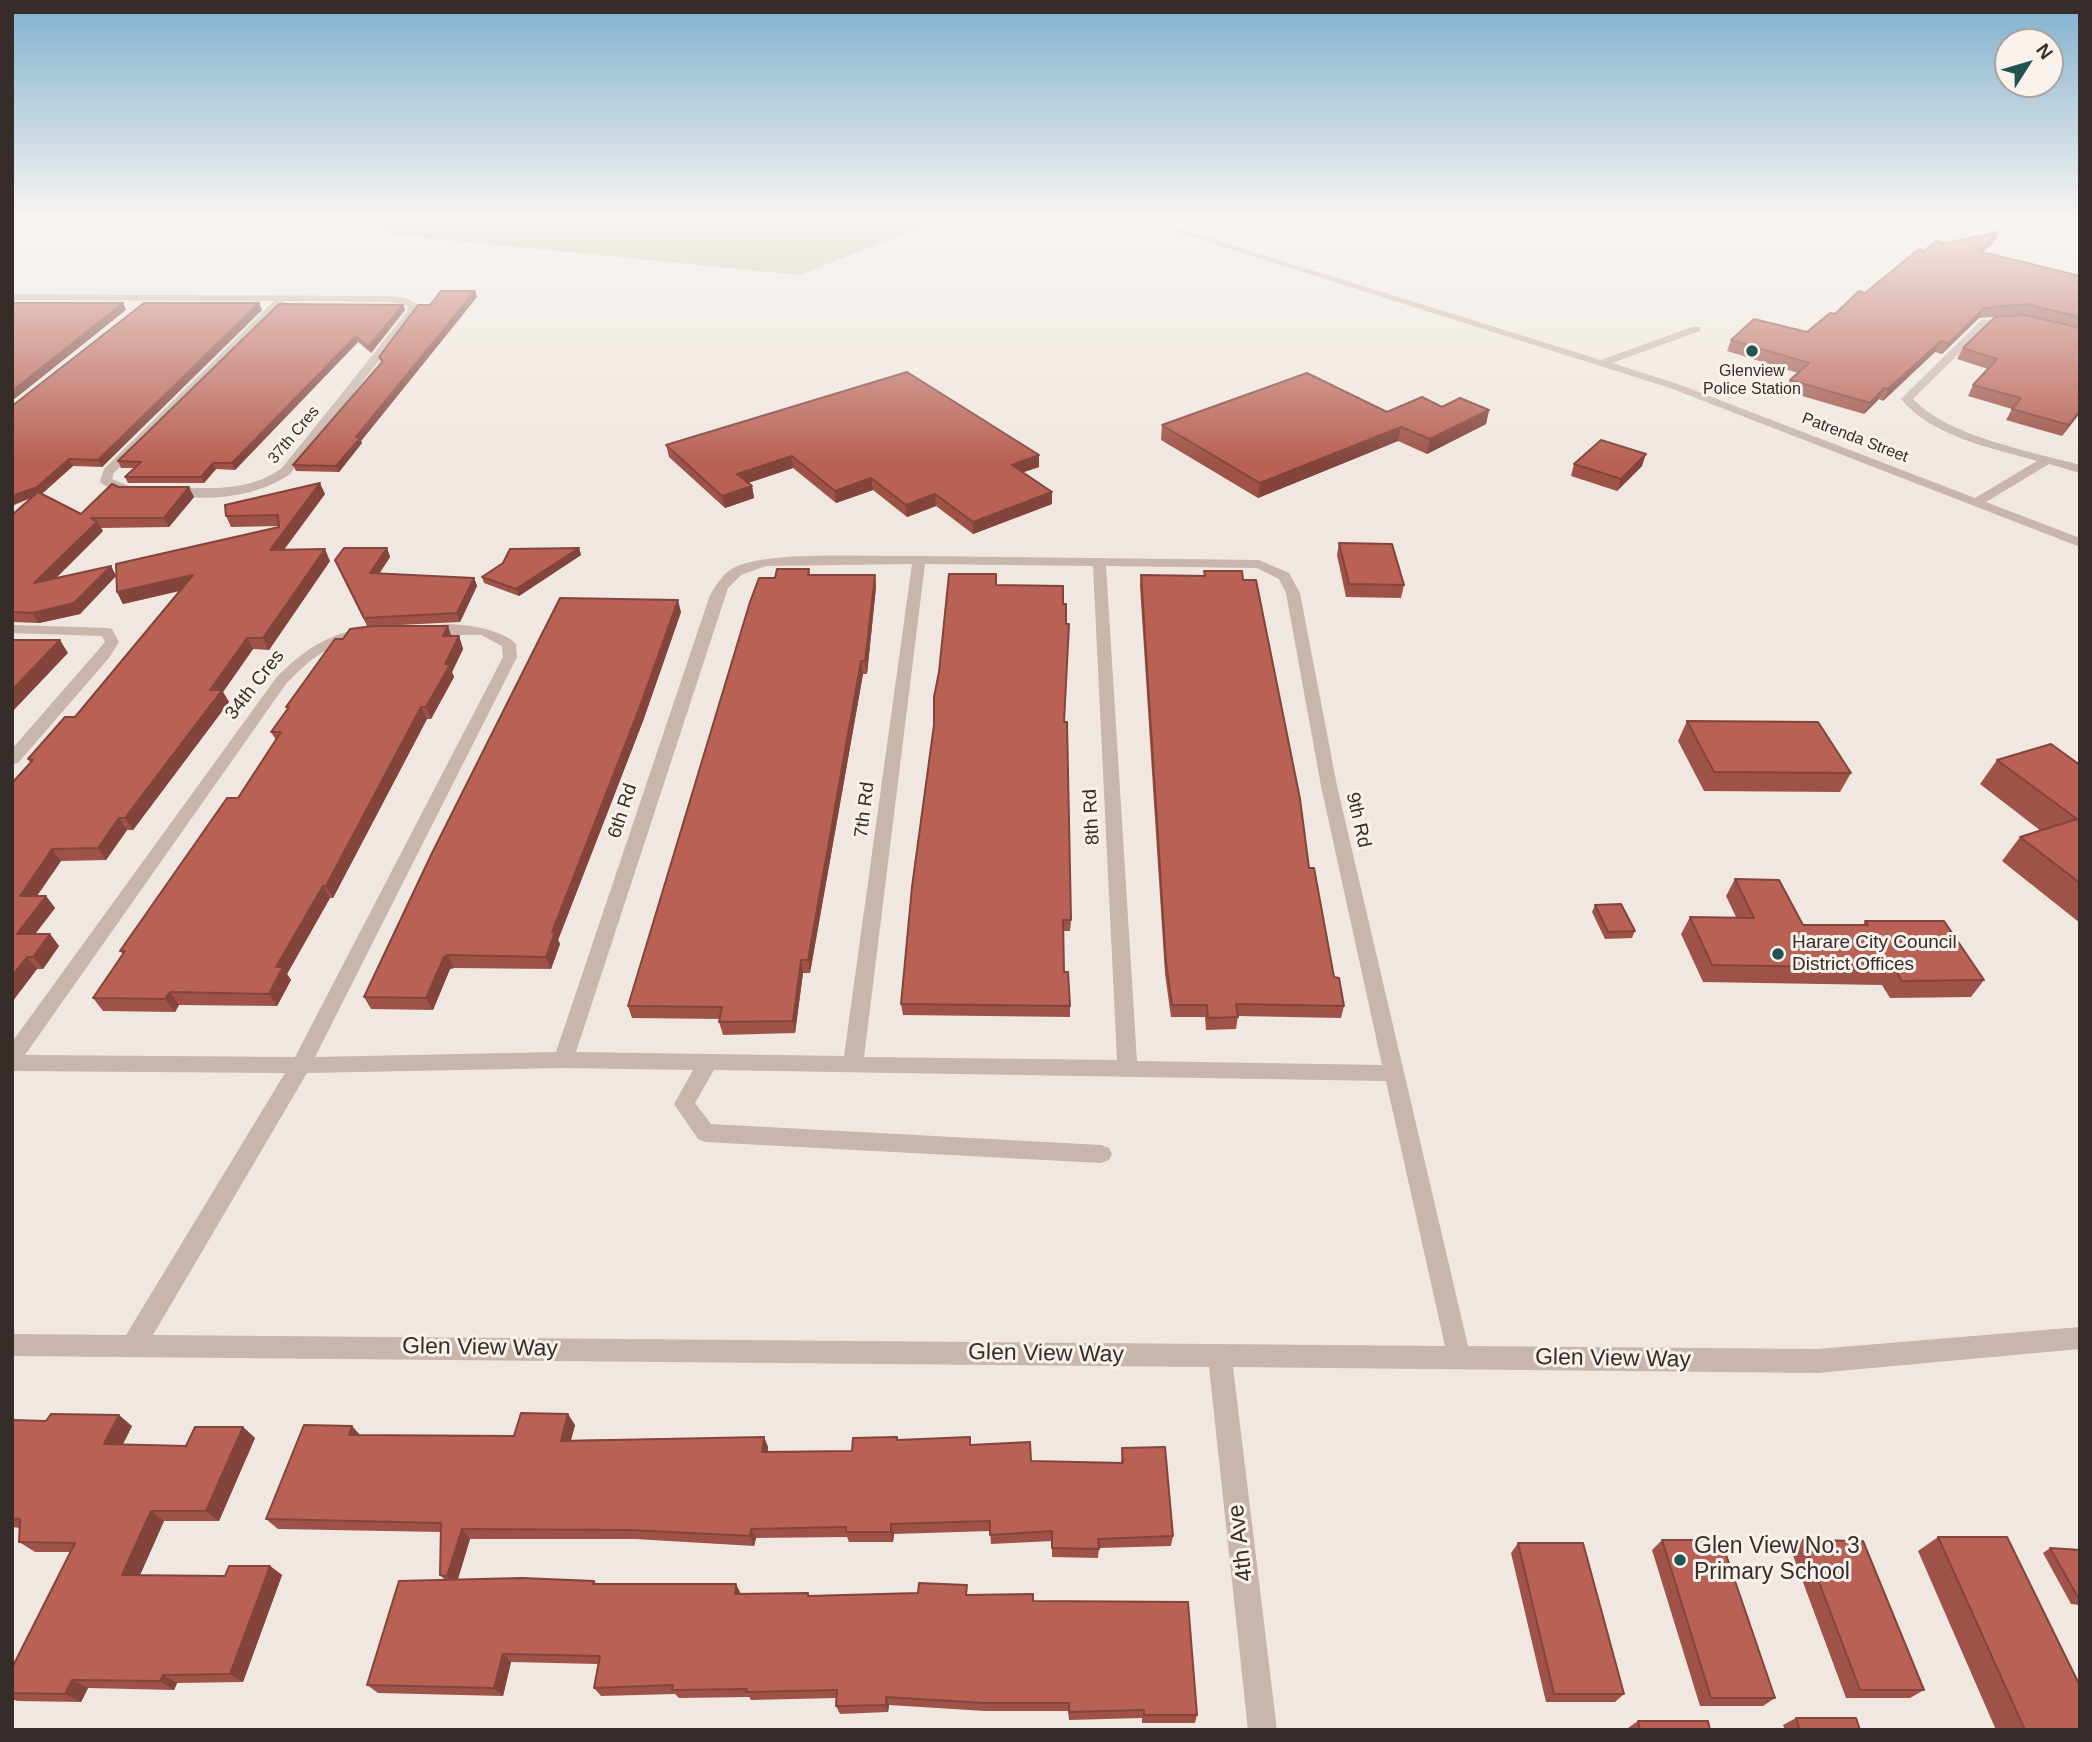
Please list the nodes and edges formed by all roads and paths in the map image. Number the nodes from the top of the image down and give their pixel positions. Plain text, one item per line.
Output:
1 (149, 299) edge
2 (282, 299) edge
3 (394, 299) edge
4 (1397, 299) edge
5 (140, 307) edge
6 (2032, 323) edge
7 (1696, 329) dead end
8 (1602, 363) junction
9 (2047, 460) junction
10 (2080, 469) edge
11 (1977, 502) junction
12 (2080, 543) edge
13 (919, 561) junction
14 (1099, 562) junction
15 (12, 629) edge
16 (390, 632) edge
17 (415, 632) edge
18 (12, 759) edge
19 (12, 1060) edge
20 (563, 1060) junction
21 (708, 1062) junction
22 (301, 1065) junction
23 (853, 1065) junction
24 (1127, 1069) junction
25 (1394, 1073) junction
26 (1101, 1154) dead end
27 (2080, 1338) edge
28 (134, 1344) junction
29 (12, 1345) edge
30 (1220, 1356) junction
31 (1459, 1357) junction
32 (1263, 1730) edge

1 - 5 street
2 - 3 street, 37th Cres
4 - 8 street, Patrenda Street
6 - 9 street
7 - 8 street
8 - 11 street, Patrenda Street
9 - 10 street
9 - 11 street
11 - 12 street, Patrenda Street
13 - 14 street
13 - 20 street, 6th Rd
13 - 23 street, 7th Rd
14 - 24 street, 8th Rd
14 - 25 street, 9th Rd
15 - 18 street
16 - 19 street, 34th Cres
17 - 22 street
19 - 22 street
20 - 21 street
20 - 22 street
21 - 23 street
21 - 26 street
22 - 28 street
23 - 24 street
24 - 25 street
25 - 31 street, 9th Rd
27 - 31 street, Glen View Way
28 - 29 street, Glen View Way
28 - 30 street, Glen View Way
30 - 31 street, Glen View Way
30 - 32 street, 4th Ave

